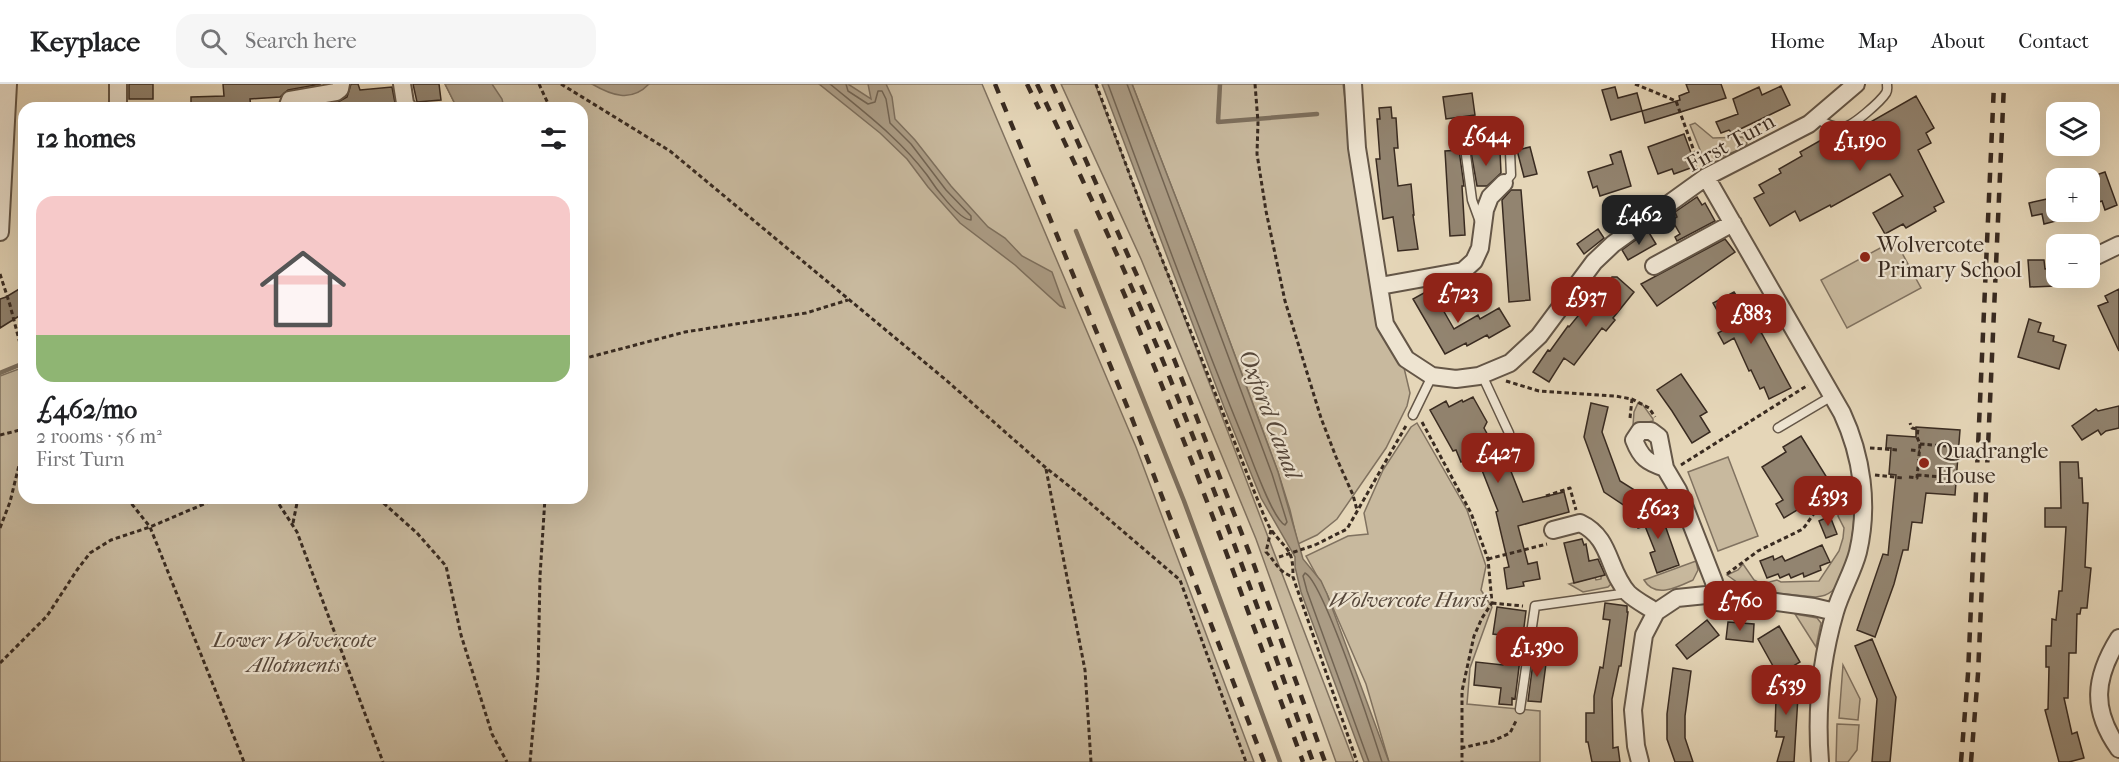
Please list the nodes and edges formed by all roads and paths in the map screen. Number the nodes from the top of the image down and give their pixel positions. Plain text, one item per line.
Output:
1 (9, 84) edge
2 (118, 84) edge
3 (341, 84) edge
4 (402, 84) edge
5 (539, 84) edge
6 (561, 84) edge
7 (1096, 84) edge
8 (1255, 84) edge
9 (1353, 84) edge
10 (1635, 84) edge
11 (1857, 84) edge
12 (1887, 84) edge
13 (118, 102) edge
14 (289, 102) edge
15 (405, 102) edge
16 (547, 102) edge
17 (1817, 119) junction
18 (1510, 152) dead end
19 (1466, 155) dead end
20 (1706, 177) junction
21 (1504, 183) joint
22 (1733, 223) junction
23 (0, 232) edge
24 (1483, 232) junction
25 (2119, 245) edge
26 (2100, 254) edge
27 (1654, 266) dead end
28 (0, 274) edge
29 (1380, 286) junction
30 (848, 300) junction
31 (18, 335) edge
32 (588, 356) edge
33 (1483, 375) junction
34 (1432, 376) junction
35 (1820, 377) junction
36 (1832, 396) junction
37 (1632, 399) junction
38 (1414, 413) junction
39 (1630, 422) dead end
40 (1910, 423) dead end
41 (1660, 426) dead end
42 (1778, 428) dead end
43 (18, 430) edge
44 (1509, 433) dead end
45 (0, 435) edge
46 (1920, 444) junction
47 (1946, 446) dead end
48 (1857, 449) junction
49 (1898, 450) dead end
50 (1911, 450) dead end
51 (1920, 451) junction
52 (1045, 467) junction
53 (1665, 468) dead end
54 (18, 469) edge
55 (1684, 473) dead end
56 (1917, 476) junction
57 (1903, 477) dead end
58 (1909, 477) dead end
59 (1943, 477) dead end
60 (1863, 493) junction
61 (1546, 496) dead end
62 (132, 504) edge
63 (204, 504) edge
64 (279, 504) edge
65 (297, 504) edge
66 (385, 504) edge
67 (545, 504) edge
68 (1356, 510) junction
69 (292, 523) junction
70 (1580, 523) junction
71 (150, 527) junction
72 (0, 528) edge
73 (1271, 530) junction
74 (1553, 530) joint
75 (1274, 559) junction
76 (1488, 560) junction
77 (1723, 568) dead end
78 (1293, 577) junction
79 (1628, 593) junction
80 (1716, 594) junction
81 (1492, 603) junction
82 (1535, 606) junction
83 (1656, 612) junction
84 (1835, 612) junction
85 (2119, 638) edge
86 (0, 663) edge
87 (1520, 709) joint
88 (1461, 748) junction
89 (2119, 749) edge
90 (244, 762) edge
91 (383, 762) edge
92 (507, 762) edge
93 (530, 762) edge
94 (1091, 762) edge
95 (1246, 762) edge
96 (1357, 762) edge
97 (1462, 762) edge
98 (1640, 762) edge
99 (1820, 762) edge

1 - 23 street
2 - 13 street
3 - 14 street
4 - 15 street
5 - 16 path
6 - 30 path
7 - 73 path
8 - 68 path
9 - 29 street
10 - 20 path
11 - 17 street, First Turn
12 - 17 lane
17 - 20 street, First Turn
18 - 21 lane
19 - 24 lane
20 - 22 street
20 - 33 street, First Turn
21 - 24 street
22 - 27 street
22 - 35 street
24 - 29 street
25 - 26 street
28 - 31 path
29 - 34 street
30 - 32 path
30 - 52 path
33 - 34 street, First Turn
33 - 37 path
33 - 44 lane
34 - 38 lane
35 - 36 street
35 - 55 path
36 - 42 lane
36 - 48 street
37 - 39 path
37 - 41 path
38 - 68 path
38 - 76 path
40 - 46 path
43 - 45 path
46 - 47 path
46 - 51 path
48 - 49 path
48 - 60 street
50 - 51 path
51 - 56 path
52 - 94 path
52 - 95 path
53 - 80 street
54 - 72 path
56 - 58 path
56 - 59 path
57 - 60 path
60 - 77 path
60 - 84 street
61 - 70 path
62 - 71 path
63 - 71 path
64 - 69 path
65 - 69 path
66 - 92 path
67 - 93 path
68 - 75 path, bridge
69 - 91 path
70 - 74 street
70 - 79 street
71 - 86 path
71 - 90 path
73 - 75 path
73 - 78 path
74 - 76 path
75 - 78 path
76 - 81 path
78 - 96 path
79 - 82 lane
79 - 83 street
80 - 83 street
80 - 84 street
81 - 82 path
81 - 88 path
82 - 87 lane
83 - 98 street
84 - 99 street
85 - 89 street
87 - 88 path
88 - 97 path

